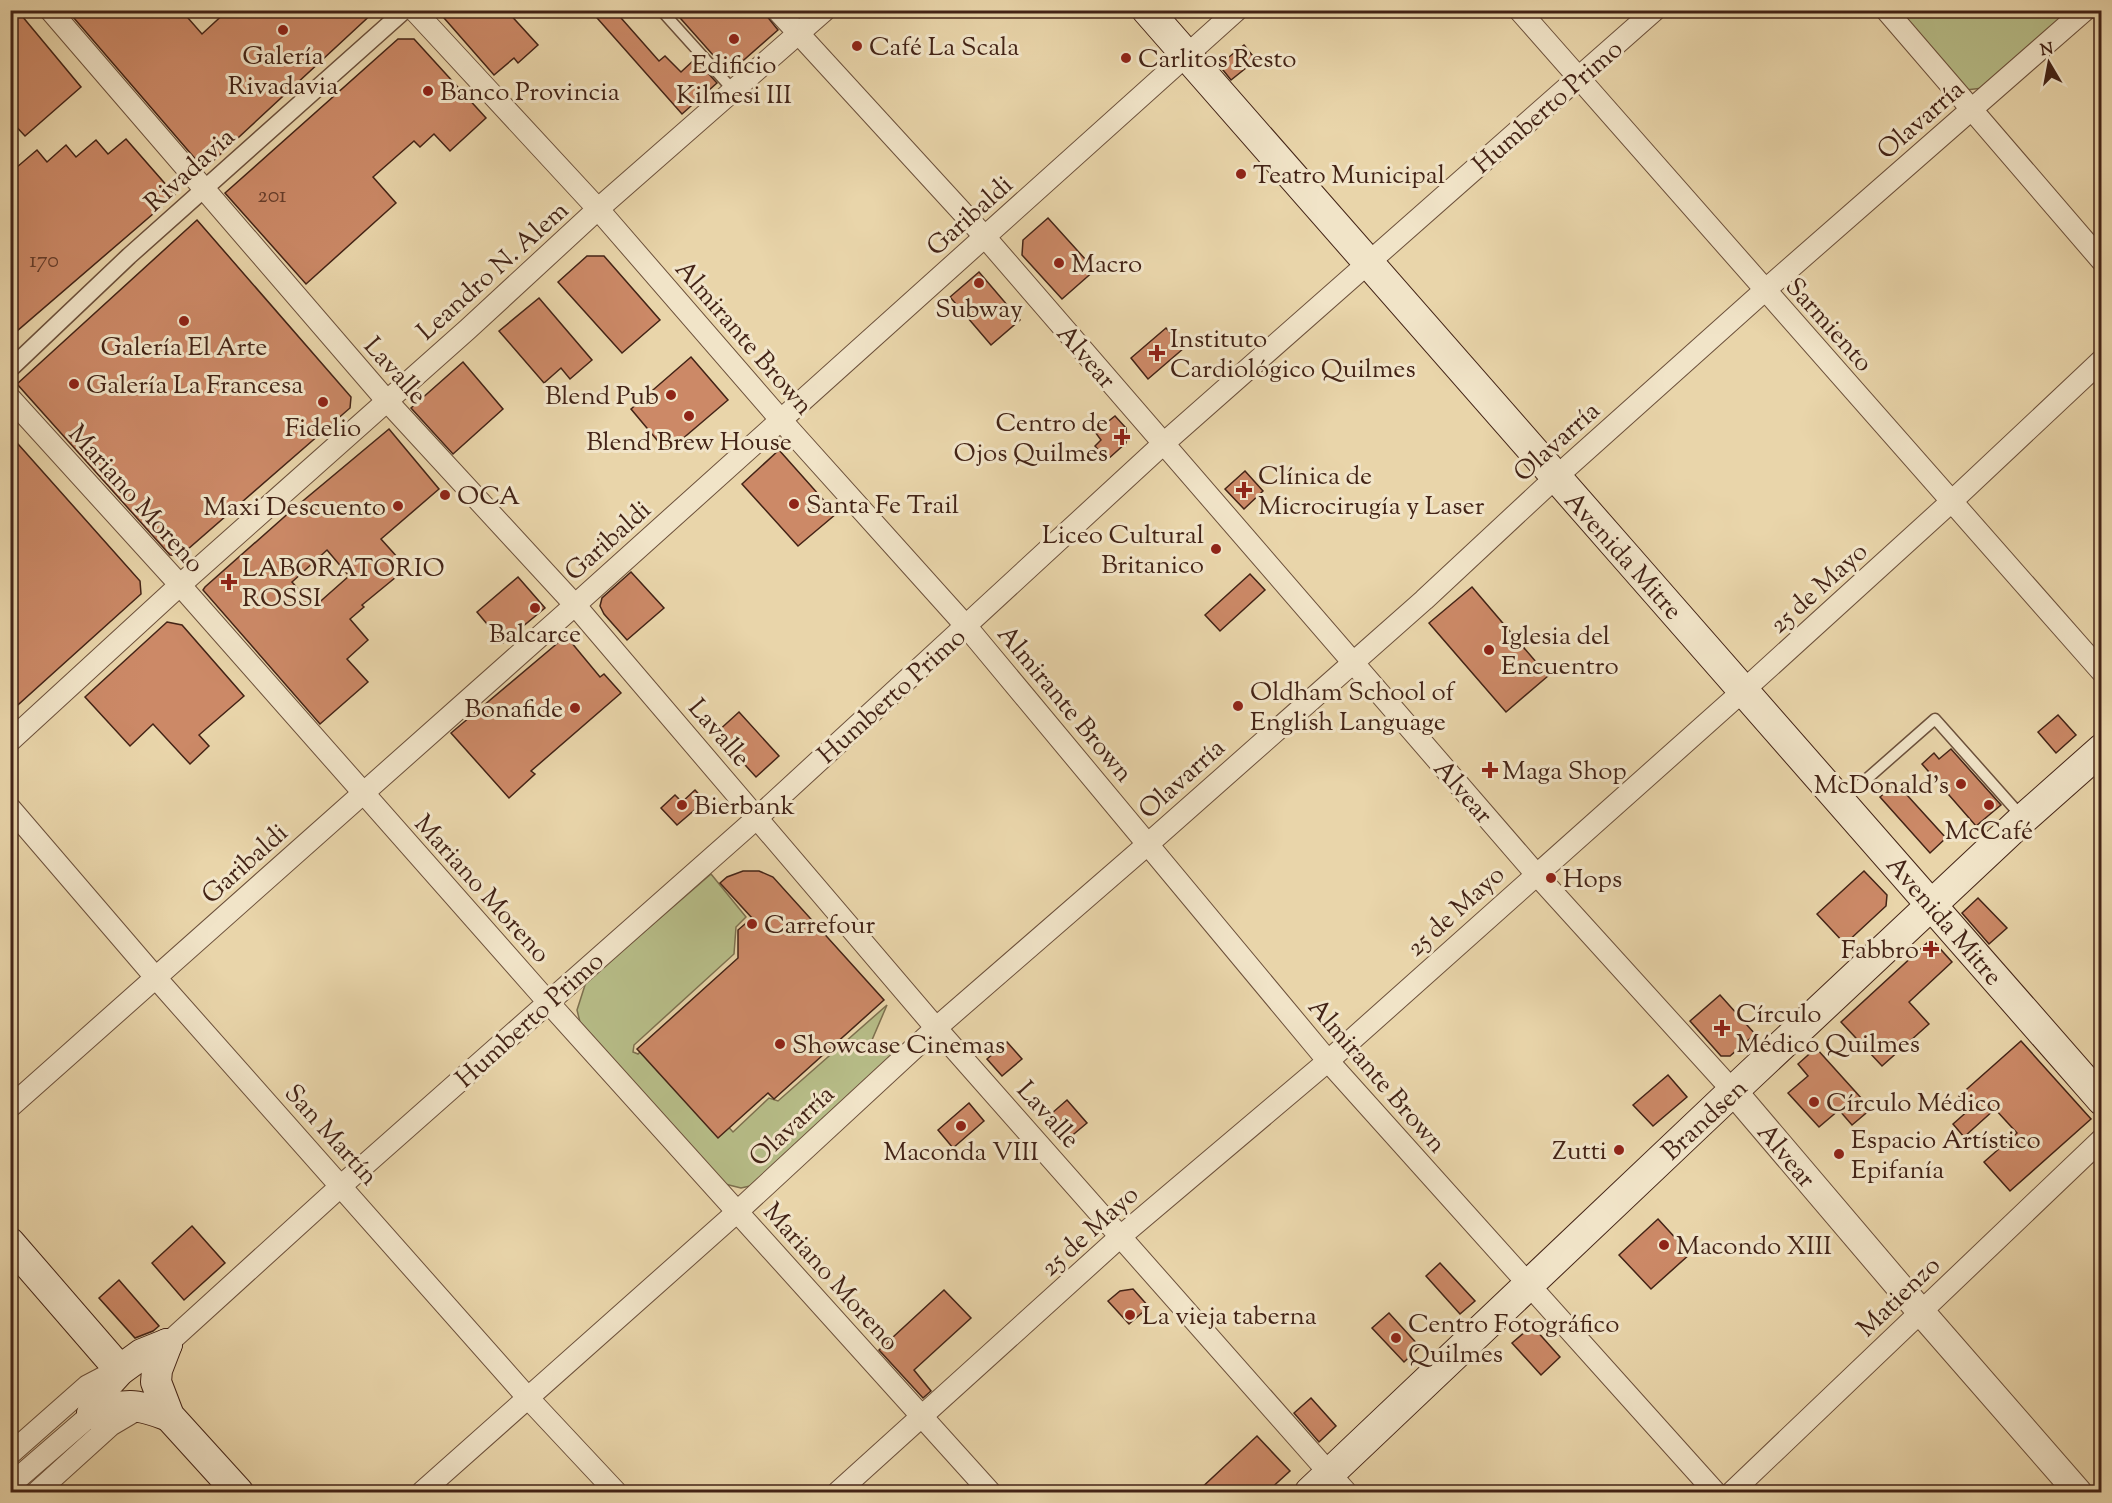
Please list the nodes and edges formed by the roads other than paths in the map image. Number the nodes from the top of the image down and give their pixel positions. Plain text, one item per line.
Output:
1 (50, 10) edge
2 (405, 10) edge
3 (414, 10) edge
4 (661, 10) edge
5 (777, 10) edge
6 (825, 10) edge
7 (1147, 10) edge
8 (1237, 10) edge
9 (1519, 10) edge
10 (1656, 10) edge
11 (1886, 10) edge
12 (2085, 10) edge
13 (798, 36) junction
14 (1186, 55) junction
15 (1577, 78) junction
16 (734, 91) junction
17 (1971, 111) junction
18 (204, 190) junction
19 (598, 209) junction
20 (985, 237) junction
21 (2102, 261) edge
22 (1368, 264) junction
23 (1764, 291) junction
24 (2102, 360) edge
25 (10, 369) edge
26 (10, 398) edge
27 (387, 401) junction
28 (780, 419) junction
29 (1162, 444) junction
30 (1555, 478) junction
31 (1952, 501) junction
32 (180, 585) junction
33 (575, 605) junction
34 (966, 626) junction
35 (1353, 662) junction
36 (2102, 672) edge
37 (1744, 690) junction
38 (10, 741) edge
39 (2102, 749) edge
40 (362, 792) junction
41 (1841, 802) junction
42 (10, 808) edge
43 (758, 817) junction
44 (2023, 819) junction
45 (1148, 844) junction
46 (1536, 874) junction
47 (1932, 904) junction
48 (156, 978) junction
49 (548, 1002) junction
50 (936, 1028) junction
51 (1328, 1061) junction
52 (1733, 1091) junction
53 (2102, 1100) edge
54 (10, 1107) edge
55 (2102, 1139) edge
56 (342, 1185) junction
57 (737, 1212) junction
58 (1121, 1236) junction
59 (10, 1243) edge
60 (1528, 1285) junction
61 (1921, 1312) junction
62 (167, 1344) junction
63 (120, 1370) junction
64 (528, 1398) junction
65 (156, 1411) junction
66 (922, 1417) junction
67 (84, 1421) junction
68 (10, 1454) edge
69 (10, 1485) edge
70 (1328, 1486) edge
71 (37, 1492) edge
72 (238, 1492) edge
73 (422, 1492) edge
74 (616, 1492) edge
75 (838, 1492) edge
76 (990, 1492) edge
77 (1715, 1492) edge
78 (1732, 1492) edge
79 (2078, 1492) edge

1 - 18 street, Lavalle
2 - 18 street, Rivadavia
3 - 19 street, Almirante Brown
4 - 16 lane
5 - 13 street, Alvear
6 - 13 street, Leandro N. Alem
7 - 14 main road, Avenida Mitre
8 - 14 street, Garibaldi
9 - 15 street, Sarmiento
10 - 15 street, Humberto Primo
11 - 17 street
12 - 17 street, Olavarría
13 - 16 street, Leandro N. Alem
13 - 20 street, Alvear
14 - 20 street, Garibaldi
14 - 22 main road, Avenida Mitre
15 - 22 street, Humberto Primo
15 - 23 street, Sarmiento
16 - 19 street, Leandro N. Alem
17 - 21 street
17 - 23 street, Olavarría
18 - 25 street, Rivadavia
18 - 27 street, Lavalle
19 - 27 street, Leandro N. Alem
19 - 28 street, Almirante Brown
20 - 28 street, Garibaldi
20 - 29 street, Alvear
22 - 29 street, Humberto Primo
22 - 30 main road, Avenida Mitre
23 - 30 street, Olavarría
23 - 31 street, Sarmiento
24 - 31 street, 25 de Mayo
26 - 32 street, Mariano Moreno
27 - 32 street, Leandro N. Alem
27 - 33 street, Lavalle
28 - 33 street, Garibaldi
28 - 34 street, Almirante Brown
29 - 34 street, Humberto Primo
29 - 35 street, Alvear
30 - 35 street, Olavarría
30 - 37 main road, Avenida Mitre
31 - 36 street, Sarmiento
31 - 37 street, 25 de Mayo
32 - 38 street, Leandro N. Alem
32 - 40 street, Mariano Moreno
33 - 40 street, Garibaldi
33 - 43 street, Lavalle
34 - 43 street, Humberto Primo
34 - 45 street, Almirante Brown
35 - 45 street, Olavarría
35 - 46 street, Alvear
37 - 41 main road, Avenida Mitre
37 - 46 street, 25 de Mayo
39 - 44 main road, Brandsen
40 - 48 street, Garibaldi
40 - 49 street, Mariano Moreno
41 - 44 lane
41 - 47 main road, Avenida Mitre
42 - 48 street, San Martín
43 - 49 street, Humberto Primo
43 - 50 street, Lavalle
44 - 47 main road, Brandsen
45 - 50 street, Olavarría
45 - 51 street, Almirante Brown
46 - 51 street, 25 de Mayo
46 - 52 street, Alvear
47 - 52 main road, Brandsen
47 - 53 main road, Avenida Mitre
48 - 54 street, Garibaldi
48 - 56 street, San Martín
49 - 56 street, Humberto Primo
49 - 57 street, Mariano Moreno
50 - 57 street, Olavarría
50 - 58 street, Lavalle
51 - 58 street, 25 de Mayo
51 - 60 street, Almirante Brown
52 - 60 main road, Brandsen
52 - 61 street, Alvear
55 - 61 street, Matienzo
56 - 62 street, Humberto Primo
56 - 64 street, San Martín
57 - 64 street, Olavarría
57 - 66 street, Mariano Moreno
58 - 66 street, 25 de Mayo
58 - 70 street, Lavalle
59 - 63 main road
60 - 70 main road, Brandsen
60 - 77 street, Almirante Brown
61 - 78 street, Matienzo
61 - 79 street, Alvear
62 - 63 main road, Humberto Primo
62 - 65 main road
63 - 67 main road, Humberto Primo
63 - 68 street, Humberto Primo
64 - 73 street, Olavarría
64 - 74 street, San Martín
65 - 67 main road
65 - 71 street
65 - 72 main road
66 - 75 street, 25 de Mayo
66 - 76 street, Mariano Moreno
67 - 69 street

